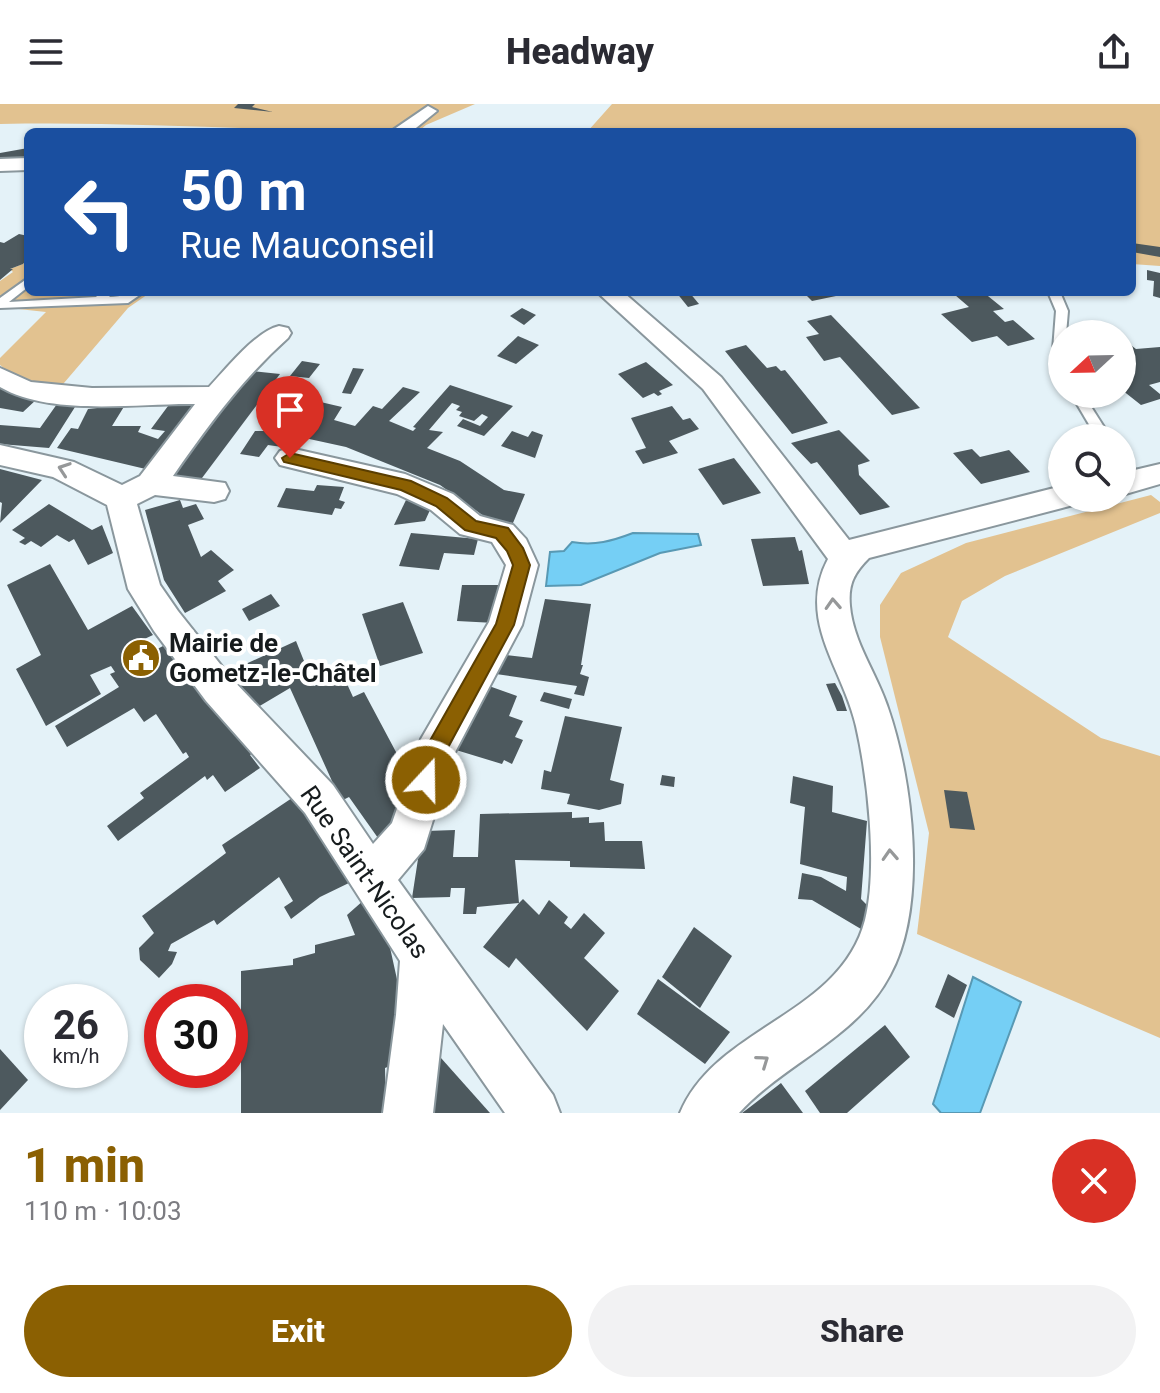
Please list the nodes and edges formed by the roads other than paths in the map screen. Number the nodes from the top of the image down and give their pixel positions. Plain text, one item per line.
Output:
1 (428, 111) dead end
2 (405, 128) edge
3 (24, 164) edge
4 (0, 165) edge
5 (24, 284) edge
6 (59, 296) edge
7 (103, 296) edge
8 (133, 296) edge
9 (614, 296) edge
10 (1056, 296) edge
11 (0, 304) edge
12 (32, 315) dead end
13 (1061, 320) edge
14 (279, 333) dead end
15 (0, 376) edge
16 (216, 396) junction
17 (0, 455) edge
18 (290, 458) dead end
19 (214, 491) dead end
20 (136, 492) junction
21 (1048, 500) edge
22 (845, 558) junction
23 (372, 878) junction
24 (423, 956) junction
25 (408, 1113) edge
26 (535, 1113) edge
27 (705, 1113) edge

1 - 2 street
3 - 4 street
5 - 11 lane
6 - 7 lane
6 - 11 lane
6 - 12 lane
7 - 8 lane
9 - 22 street
10 - 13 lane
14 - 16 street
15 - 16 street
16 - 20 street
20 -> 17 street
18 - 23 street
19 - 20 street
20 - 23 street, Rue Saint-Nicolas
21 - 22 street
27 -> 22 street
23 - 24 street, Rue Saint-Nicolas
24 - 25 street
24 - 26 street, Rue Saint-Nicolas

